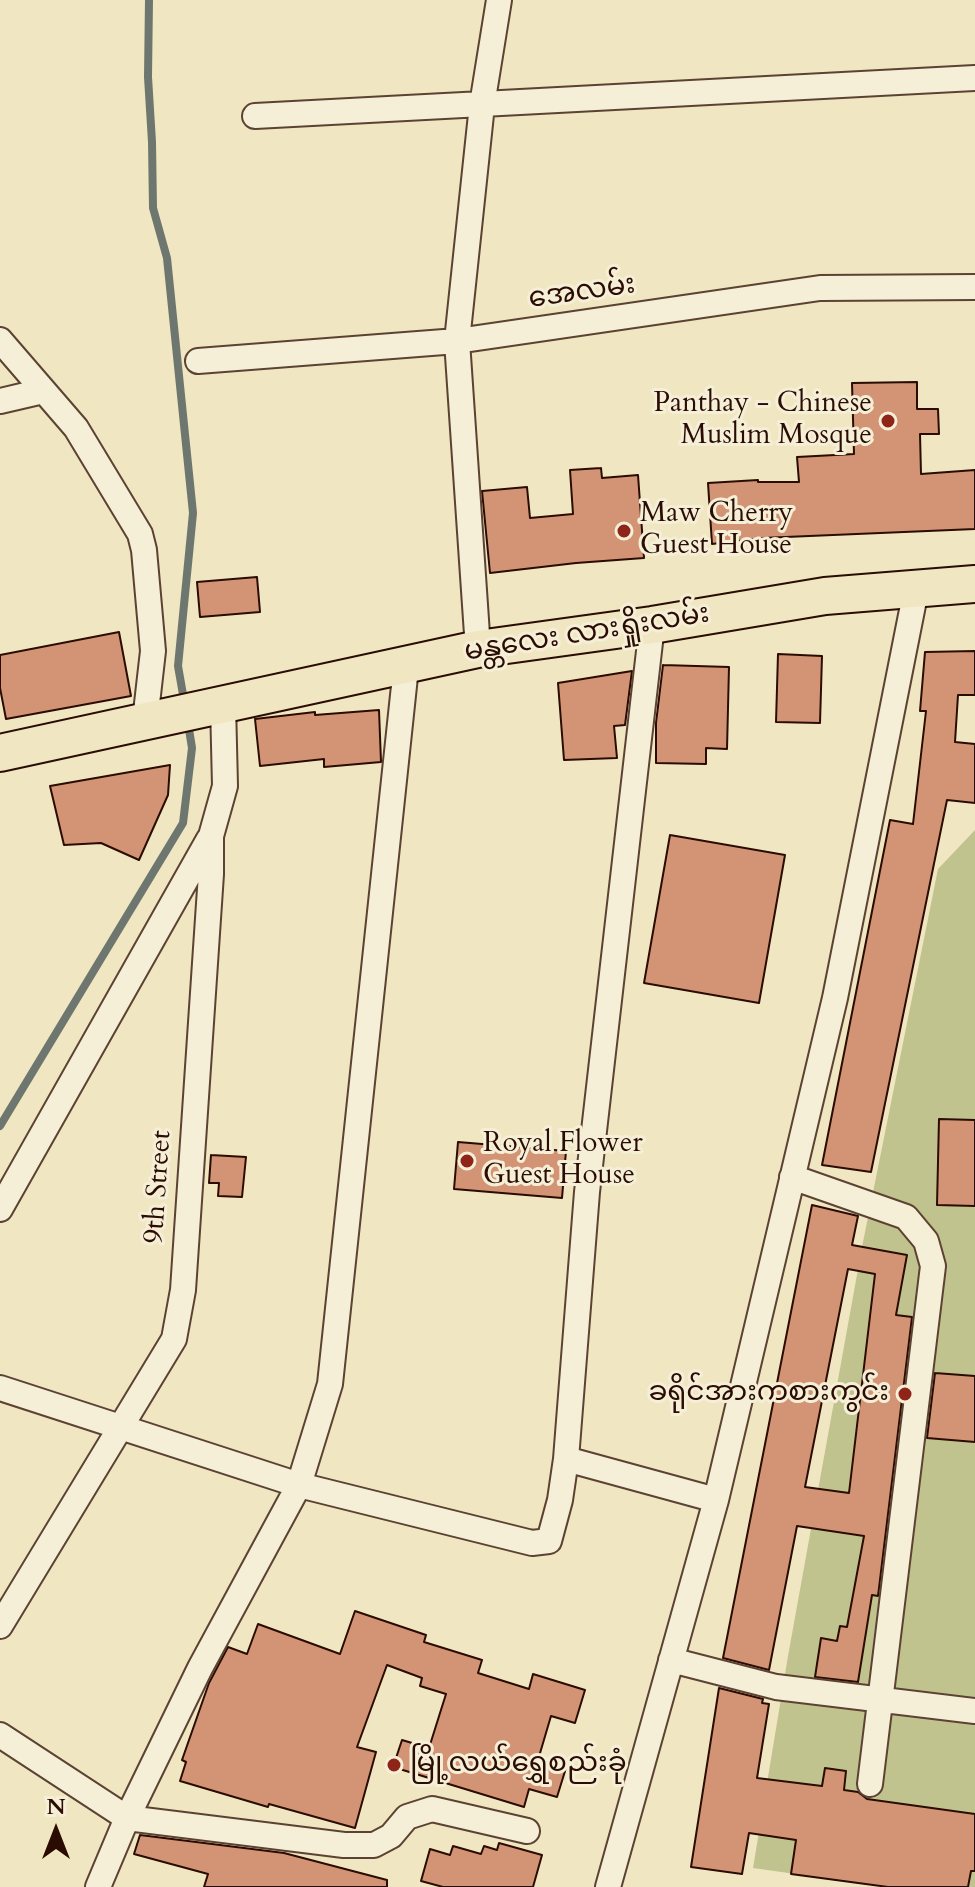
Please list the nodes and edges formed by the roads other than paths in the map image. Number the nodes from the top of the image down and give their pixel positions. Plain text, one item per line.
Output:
1 (499, 0) edge
2 (975, 78) edge
3 (482, 105) junction
4 (255, 116) dead end
5 (975, 287) edge
6 (0, 340) edge
7 (457, 341) junction
8 (198, 361) dead end
9 (43, 391) junction
10 (0, 401) edge
11 (975, 584) edge
12 (916, 590) junction
13 (652, 625) junction
14 (478, 649) junction
15 (406, 667) junction
16 (185, 713) junction
17 (0, 753) edge
18 (211, 836) junction
19 (792, 1177) junction
20 (10, 1178) edge
21 (0, 1209) edge
22 (0, 1388) edge
23 (121, 1426) junction
24 (566, 1459) junction
25 (299, 1485) junction
26 (716, 1500) junction
27 (0, 1626) edge
28 (671, 1660) junction
29 (881, 1699) junction
30 (975, 1711) edge
31 (0, 1735) edge
32 (870, 1784) dead end
33 (127, 1818) junction
34 (527, 1831) dead end
35 (98, 1887) edge
36 (608, 1887) edge

1 - 3 street
2 - 3 street
3 - 4 street
3 - 7 street
5 - 7 street, အေလမ်း
6 - 9 street, 9th Street
7 - 8 street, အေလမ်း
7 - 14 street
9 - 10 street
9 - 16 street, 9th Street
11 - 12 highway, မန္တလေး လားရှိုးလမ်း
12 - 13 highway, မန္တလေး လားရှိုးလမ်း
12 - 19 street
13 - 14 highway, မန္တလေး လားရှိုးလမ်း
13 - 24 street
14 - 15 highway, မန္တလေး လားရှိုးလမ်း
15 - 16 highway, မန္တလေး လားရှိုးလမ်း
15 - 25 street
16 - 17 highway, မန္တလေး လားရှိုးလမ်း
16 - 18 street, 9th Street
18 - 20 street
18 - 23 street, 9th Street
19 - 26 street
19 - 29 street
20 - 21 street
22 - 23 street
23 - 25 street
23 - 27 street, 9th Street
24 - 25 street
24 - 26 street
25 - 33 street
26 - 28 street
28 - 29 street
28 - 36 street
29 - 30 street
29 - 32 street
31 - 33 street
33 - 34 street
33 - 35 street

